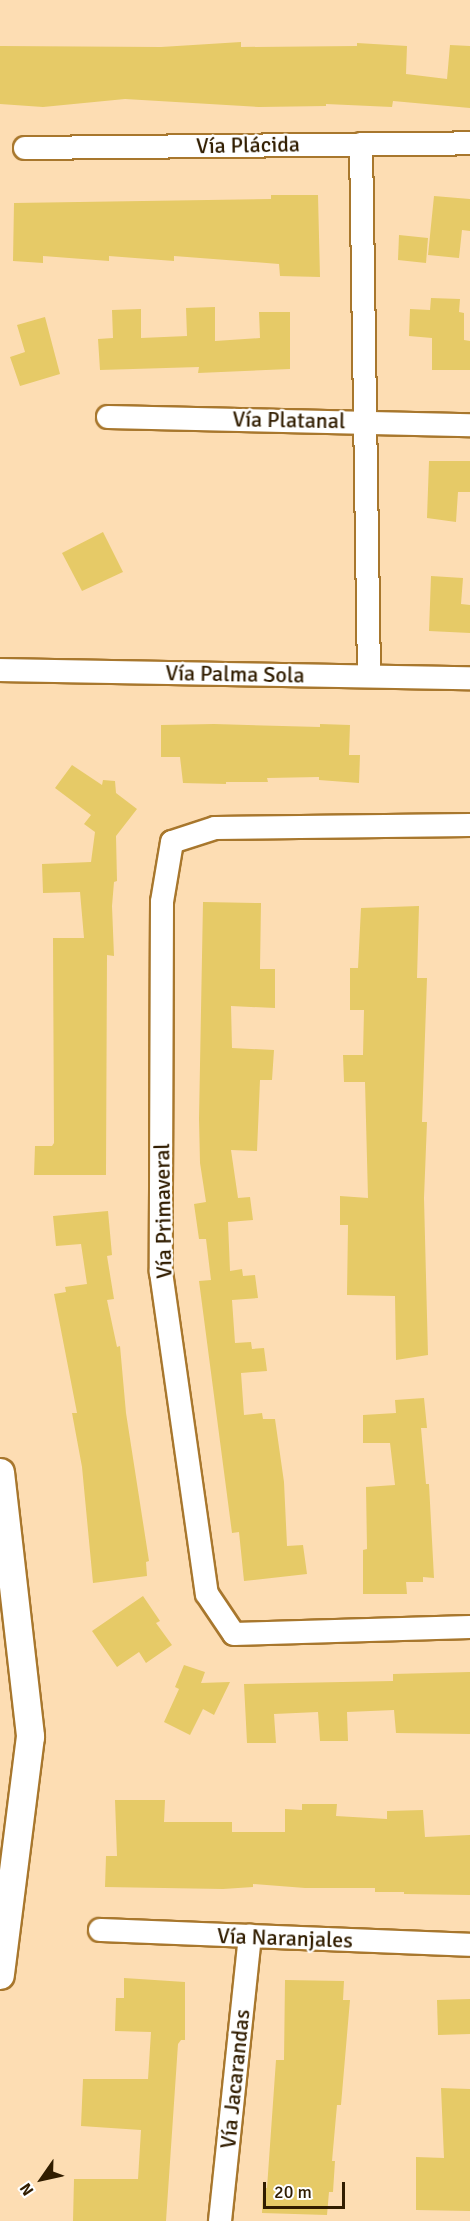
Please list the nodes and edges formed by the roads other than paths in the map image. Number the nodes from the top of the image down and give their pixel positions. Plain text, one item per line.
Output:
1 (470, 143) edge
2 (361, 144) junction
3 (25, 148) dead end
4 (108, 417) dead end
5 (365, 422) junction
6 (470, 425) edge
7 (0, 670) edge
8 (369, 676) junction
9 (470, 678) edge
10 (470, 825) edge
11 (0, 1472) edge
12 (470, 1627) edge
13 (100, 1930) dead end
14 (250, 1936) junction
15 (470, 1945) edge
16 (0, 1975) edge
17 (220, 2221) edge

1 - 2 street, Vía Plácida
2 - 3 street, Vía Plácida
2 - 5 street
4 - 5 street, Vía Platanal
5 - 6 street, Vía Platanal
5 - 8 street
7 - 8 street, Vía Palma Sola
8 - 9 street, Vía Palma Sola
10 - 12 street, Vía Primaveral
11 - 16 street
13 - 14 street, Vía Naranjales
14 - 15 street, Vía Naranjales
14 - 17 street, Vía Jacarandas

